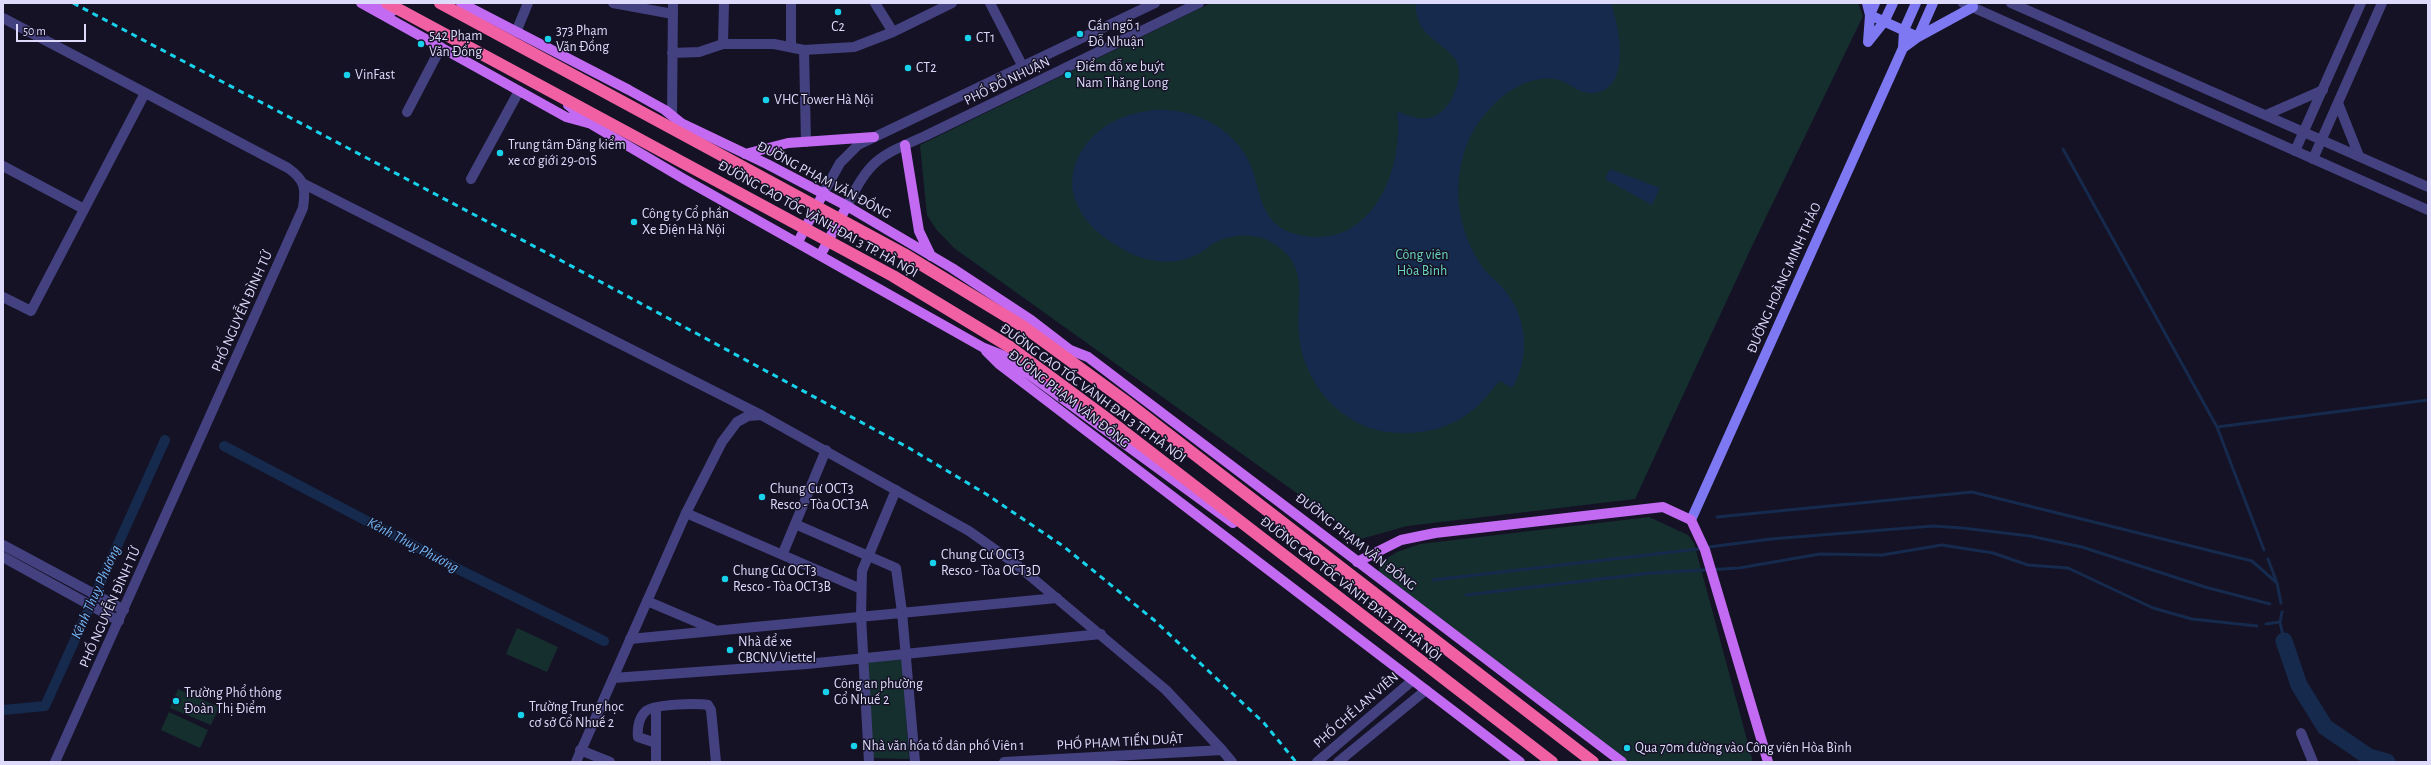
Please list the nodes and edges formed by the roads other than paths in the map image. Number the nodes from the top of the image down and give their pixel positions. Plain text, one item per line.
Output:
1 (361, 3) edge
2 (378, 3) edge
3 (388, 3) edge
4 (440, 3) edge
5 (445, 3) edge
6 (461, 3) edge
7 (528, 3) edge
8 (613, 3) edge
9 (673, 3) edge
10 (724, 3) edge
11 (791, 3) edge
12 (875, 3) edge
13 (952, 3) edge
14 (990, 3) edge
15 (1156, 3) edge
16 (1199, 3) edge
17 (1867, 3) edge
18 (1875, 3) edge
19 (1893, 3) edge
20 (1916, 3) edge
21 (1933, 3) edge
22 (1963, 3) edge
23 (2011, 3) edge
24 (2362, 3) edge
25 (2382, 3) edge
26 (936, 7) edge
27 (1973, 7) junction
28 (673, 14) junction
29 (1870, 15) junction
30 (3, 18) edge
31 (1884, 22) junction
32 (1904, 30) junction
33 (516, 32) junction
34 (893, 32) junction
35 (1918, 37) junction
36 (723, 44) junction
37 (441, 47) junction
38 (791, 47) junction
39 (1903, 48) junction
40 (804, 50) junction
41 (672, 53) junction
42 (1023, 67) junction
43 (2323, 90) junction
44 (520, 91) junction
45 (145, 93) junction
46 (2338, 102) junction
47 (407, 112) dead end
48 (2266, 115) junction
49 (672, 116) junction
50 (681, 123) junction
51 (591, 124) junction
52 (2304, 133) junction
53 (874, 137) junction
54 (2322, 140) junction
55 (806, 142) junction
56 (905, 145) junction
57 (2295, 151) junction
58 (745, 154) junction
59 (2359, 156) junction
60 (2313, 159) junction
61 (3, 166) edge
62 (471, 179) dead end
63 (304, 184) junction
64 (2428, 187) edge
65 (824, 192) junction
66 (847, 206) junction
67 (84, 209) junction
68 (2428, 210) edge
69 (798, 242) junction
70 (821, 254) junction
71 (931, 256) junction
72 (3, 297) edge
73 (984, 348) junction
74 (1070, 350) junction
75 (761, 416) junction
76 (826, 450) junction
77 (896, 490) junction
78 (686, 513) junction
79 (1691, 520) junction
80 (795, 524) junction
81 (3, 545) edge
82 (783, 553) junction
83 (868, 555) junction
84 (3, 558) edge
85 (1357, 562) junction
86 (861, 589) junction
87 (1057, 598) junction
88 (647, 601) junction
89 (124, 610) junction
90 (902, 612) junction
91 (861, 616) junction
92 (119, 621) junction
93 (716, 630) junction
94 (1101, 634) junction
95 (630, 639) junction
96 (904, 654) junction
97 (863, 657) junction
98 (613, 678) junction
99 (1413, 680) junction
100 (1426, 690) junction
101 (656, 708) junction
102 (2301, 733) dead end
103 (656, 743) junction
104 (580, 750) junction
105 (1222, 750) junction
106 (1107, 760) edge
107 (55, 762) edge
108 (576, 762) edge
109 (610, 762) edge
110 (656, 762) edge
111 (716, 762) edge
112 (869, 762) edge
113 (915, 762) edge
114 (1004, 762) edge
115 (1028, 762) edge
116 (1232, 762) edge
117 (1317, 762) edge
118 (1338, 762) edge
119 (1520, 762) edge
120 (1547, 762) edge
121 (1552, 762) edge
122 (1595, 762) edge
123 (1622, 762) edge
124 (1768, 762) edge
125 (2313, 762) edge

1 - 37 main road, ĐƯỜNG PHẠM VĂN ĐỒNG
2 - 51 main road, ĐƯỜNG PHẠM VĂN ĐỒNG
3 - 121 highway, ĐƯỜNG CAO TỐC VÀNH ĐAI 3 TP. HÀ NỘI
4 - 122 highway, ĐƯỜNG CAO TỐC VÀNH ĐAI 3 TP. HÀ NỘI
5 - 50 main road, ĐƯỜNG PHẠM VĂN ĐỒNG
6 - 33 main road, ĐƯỜNG PHẠM VĂN ĐỒNG
7 - 33 street
8 - 28 street
9 - 28 street
10 - 36 street
11 - 38 street
12 - 34 street
13 - 26 street
14 - 42 street
15 - 42 street, PHỐ ĐỖ NHUẬN
16 - 56 street, PHỐ ĐỖ NHUẬN
17 - 29 main road
18 - 29 main road
19 - 31 main road
20 - 32 main road, ĐƯỜNG HOÀNG MINH THẢO
21 - 35 main road, ĐƯỜNG HOÀNG MINH THẢO
22 - 27 street
23 - 48 street
24 - 43 street
25 - 46 street
26 - 34 street
27 - 35 main road
27 - 57 street
28 - 41 street
29 - 31 main road
29 - 31 main road
30 - 45 street
31 - 32 main road
32 - 35 main road
32 - 39 main road, ĐƯỜNG HOÀNG MINH THẢO
33 - 49 main road, ĐƯỜNG PHẠM VĂN ĐỒNG
34 - 40 street
35 - 39 main road, ĐƯỜNG HOÀNG MINH THẢO
36 - 38 street
36 - 41 street
37 - 44 main road, ĐƯỜNG PHẠM VĂN ĐỒNG
37 - 47 street
38 - 40 street
39 - 79 main road, ĐƯỜNG HOÀNG MINH THẢO
40 - 55 street
41 - 49 street
42 - 53 street, PHỐ ĐỖ NHUẬN
43 - 48 street
43 - 52 street
44 - 51 main road, ĐƯỜNG PHẠM VĂN ĐỒNG
44 - 62 street
45 - 63 street
45 - 67 street
46 - 54 street
46 - 59 street
48 - 52 street
49 - 50 main road, ĐƯỜNG PHẠM VĂN ĐỒNG
50 - 58 main road, ĐƯỜNG PHẠM VĂN ĐỒNG
51 - 69 main road, ĐƯỜNG PHẠM VĂN ĐỒNG
52 - 54 street
52 - 57 street
53 - 55 main road
53 - 65 street, PHỐ ĐỖ NHUẬN
54 - 59 street
54 - 60 street
55 - 58 main road
56 - 66 street, PHỐ ĐỖ NHUẬN
56 - 71 main road
57 - 60 street
58 - 65 main road, ĐƯỜNG PHẠM VĂN ĐỒNG
59 - 64 street
60 - 68 street
61 - 67 street
63 - 75 street
63 - 89 street, PHỐ NGUYỄN ĐÌNH TỨ
65 - 66 main road, ĐƯỜNG PHẠM VĂN ĐỒNG
65 - 69 main road
66 - 70 main road
66 - 71 main road, ĐƯỜNG PHẠM VĂN ĐỒNG
67 - 72 street
69 - 70 main road, ĐƯỜNG PHẠM VĂN ĐỒNG
70 - 73 main road, ĐƯỜNG PHẠM VĂN ĐỒNG
71 - 74 main road, ĐƯỜNG PHẠM VĂN ĐỒNG
73 - 99 main road, ĐƯỜNG PHẠM VĂN ĐỒNG
73 - 120 main road, ĐƯỜNG PHẠM VĂN ĐỒNG
74 - 85 main road, ĐƯỜNG PHẠM VĂN ĐỒNG
74 - 122 main road, ĐƯỜNG PHẠM VĂN ĐỒNG
75 - 76 street
75 - 78 street
76 - 77 street
76 - 80 street
77 - 83 street
77 - 87 street
78 - 82 street
78 - 88 street
79 - 85 main road
79 - 124 main road
80 - 82 street
80 - 83 street
81 - 89 street
82 - 86 street
83 - 86 street
83 - 90 street
84 - 92 street
85 - 123 main road, ĐƯỜNG PHẠM VĂN ĐỒNG
86 - 91 street
87 - 90 street
87 - 94 street
88 - 93 street
88 - 95 street
89 - 92 street, PHỐ NGUYỄN ĐÌNH TỨ
90 - 91 street
90 - 96 street
91 - 93 street
91 - 97 street
92 - 107 street, PHỐ NGUYỄN ĐÌNH TỨ
93 - 95 street
94 - 96 street
94 - 105 street
95 - 98 street
96 - 97 street
96 - 113 street
97 - 98 street
97 - 112 street
98 - 104 street
99 - 100 main road, ĐƯỜNG PHẠM VĂN ĐỒNG
99 - 117 street, PHỐ CHẾ LAN VIÊN
100 - 118 street, PHỐ CHẾ LAN VIÊN
100 - 119 main road, ĐƯỜNG PHẠM VĂN ĐỒNG
101 - 103 street
101 - 103 street
101 - 111 street
102 - 125 street
103 - 110 street
104 - 108 street
104 - 109 street
105 - 106 street, PHỐ PHẠM TIẾN DUẬT
105 - 116 street
106 - 115 street, PHỐ PHẠM TIẾN DUẬT
114 - 115 street, PHỐ PHẠM TIẾN DUẬT

